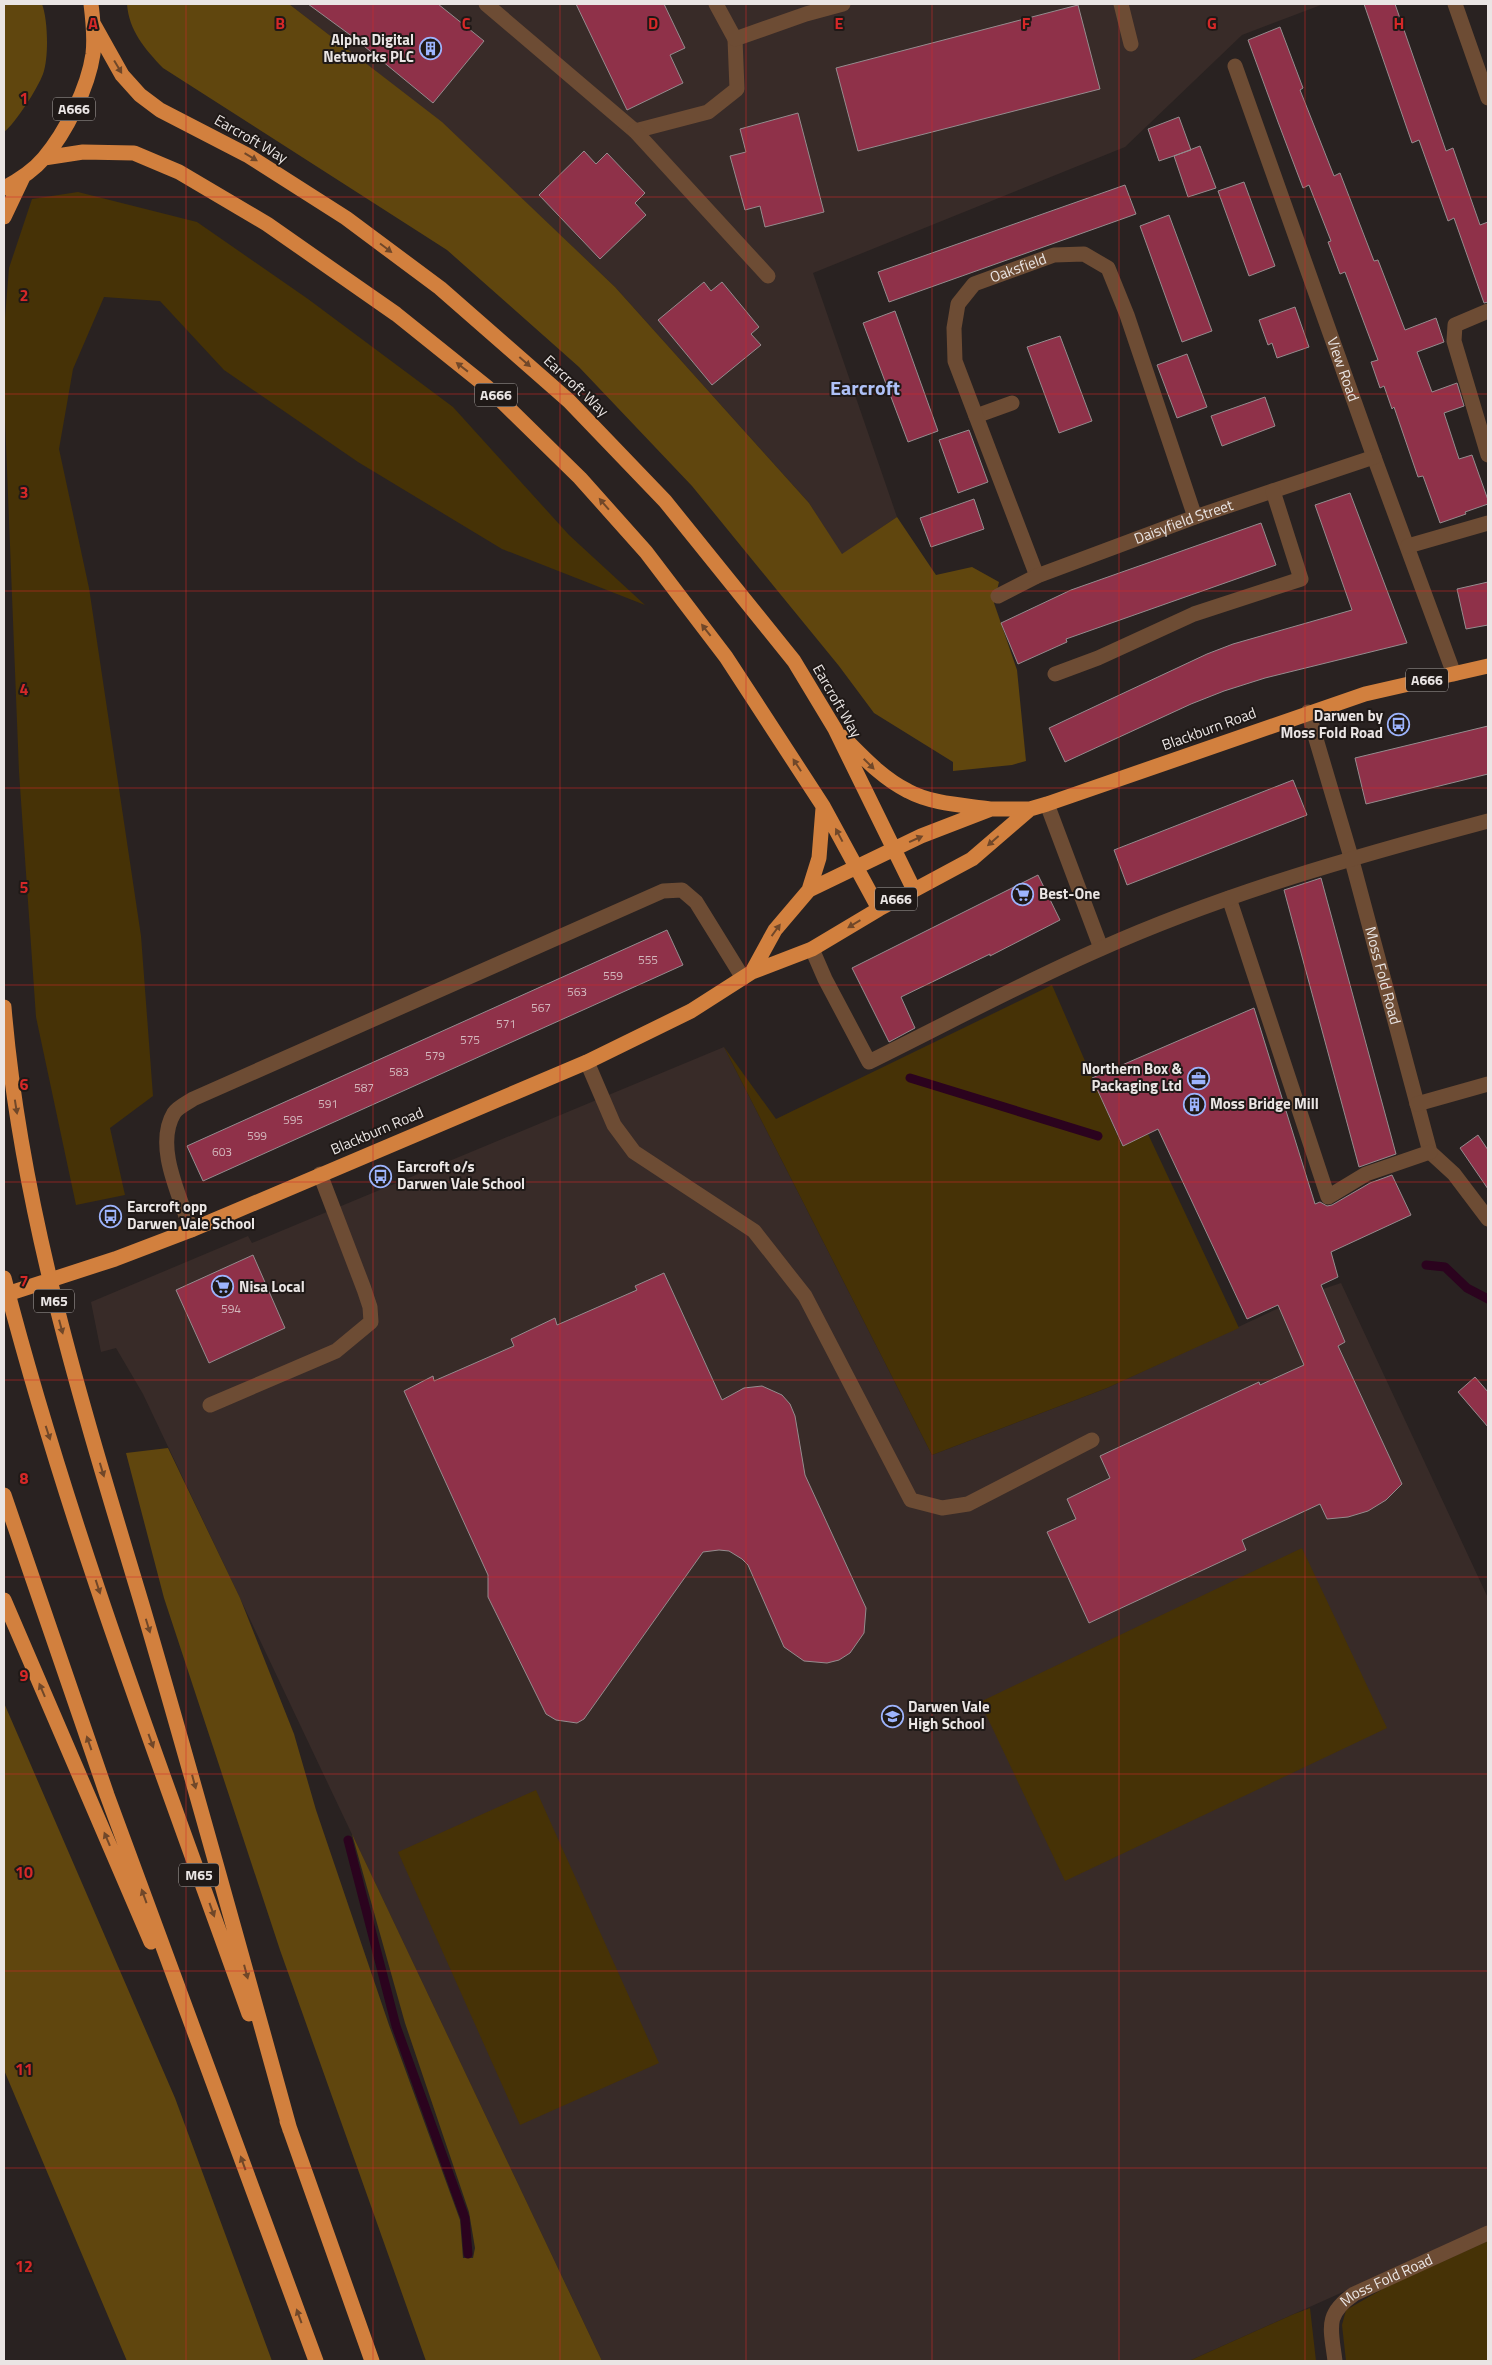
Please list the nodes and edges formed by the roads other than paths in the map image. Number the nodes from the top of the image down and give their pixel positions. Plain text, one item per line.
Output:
1 (91, 4) edge
2 (486, 4) edge
3 (716, 4) edge
4 (843, 4) edge
5 (1121, 4) edge
6 (1455, 4) edge
7 (805, 9) edge
8 (94, 25) junction
9 (735, 39) junction
10 (1131, 44) dead end
11 (1235, 66) dead end
12 (1488, 98) edge
13 (634, 130) junction
14 (44, 158) junction
15 (23, 178) junction
16 (4, 188) edge
17 (4, 217) edge
18 (768, 276) dead end
19 (1488, 311) edge
20 (1012, 403) dead end
21 (976, 416) junction
22 (1488, 455) edge
23 (1374, 458) junction
24 (1273, 491) junction
25 (1196, 517) junction
26 (1488, 523) edge
27 (1408, 546) junction
28 (1037, 576) junction
29 (998, 596) dead end
30 (1488, 666) edge
31 (1055, 674) dead end
32 (1454, 674) junction
33 (1308, 712) junction
34 (835, 729) junction
35 (1047, 804) junction
36 (823, 806) junction
37 (991, 809) junction
38 (1030, 809) junction
39 (1488, 822) edge
40 (892, 850) junction
41 (1351, 857) junction
42 (856, 867) junction
43 (809, 890) junction
44 (914, 890) junction
45 (1229, 898) junction
46 (879, 909) junction
47 (1101, 948) junction
48 (812, 949) junction
49 (748, 975) junction
50 (4, 1007) edge
51 (587, 1062) junction
52 (1488, 1084) edge
53 (1417, 1104) junction
54 (1430, 1152) junction
55 (320, 1174) junction
56 (1488, 1219) edge
57 (191, 1230) junction
58 (4, 1278) edge
59 (4, 1295) edge
60 (210, 1405) dead end
61 (1092, 1440) dead end
62 (4, 1495) edge
63 (4, 1600) edge
64 (223, 2109) junction
65 (290, 2130) junction
66 (1488, 2233) edge
67 (316, 2361) edge
68 (372, 2361) edge
69 (1335, 2361) edge

1 - 8 highway, A666
2 - 13 street
3 - 9 street
4 - 7 street
5 - 10 street
6 - 12 street
7 - 9 street
8 - 14 highway, A666
8 -> 34 highway, Earcroft Way / A666
9 - 13 street
11 - 23 street, View Road
13 - 18 street
14 - 15 highway, A666
36 -> 14 highway, A666
15 - 16 highway, A666
15 - 17 highway
19 - 22 street
20 - 21 street
21 - 25 street, Oaksfield
21 - 28 street, Oaksfield
23 - 24 street, Daisyfield Street
23 - 27 street, View Road
24 - 25 street, Daisyfield Street
24 - 31 street
25 - 28 street, Daisyfield Street
26 - 27 street
27 - 32 street, View Road
28 - 29 street, Daisyfield Street
30 - 32 highway, Blackburn Road / A666
32 - 33 highway, Blackburn Road / A666
33 - 35 highway, Blackburn Road / A666
33 - 41 street, Moss Fold Road
34 -> 37 highway
34 - 40 highway, Earcroft Way / A666
35 - 38 highway, Blackburn Road / A666
35 - 47 street
42 -> 36 highway, A666
36 - 43 highway
37 - 38 highway, Blackburn Road / A666
40 -> 37 highway, Blackburn Road / A666
38 -> 44 highway, Blackburn Road / A666
39 - 41 street
40 - 42 highway, Blackburn Road / A666
40 - 44 highway, Earcroft Way / A666
41 - 45 street
41 - 53 street, Moss Fold Road
42 - 43 highway, Blackburn Road / A666
42 - 46 highway, A666
49 -> 43 highway, Blackburn Road / A666
44 - 46 highway, Blackburn Road / A666
45 - 47 street
45 - 54 street
46 -> 48 highway, Blackburn Road / A666
47 - 48 street
48 - 49 highway, Blackburn Road / A666
49 - 51 highway, Blackburn Road / A666
49 - 57 street
50 -> 65 highway, M65
51 - 55 highway, Blackburn Road / A666
51 - 61 street
52 - 53 street
53 - 54 street, Moss Fold Road
54 - 56 street
55 - 57 highway, Blackburn Road / A666
55 - 60 street
57 - 59 highway, Blackburn Road / A666
58 -> 65 highway, M65
64 -> 62 highway
64 -> 63 highway
67 -> 64 highway
65 - 68 highway, M65
66 - 69 street, Moss Fold Road

